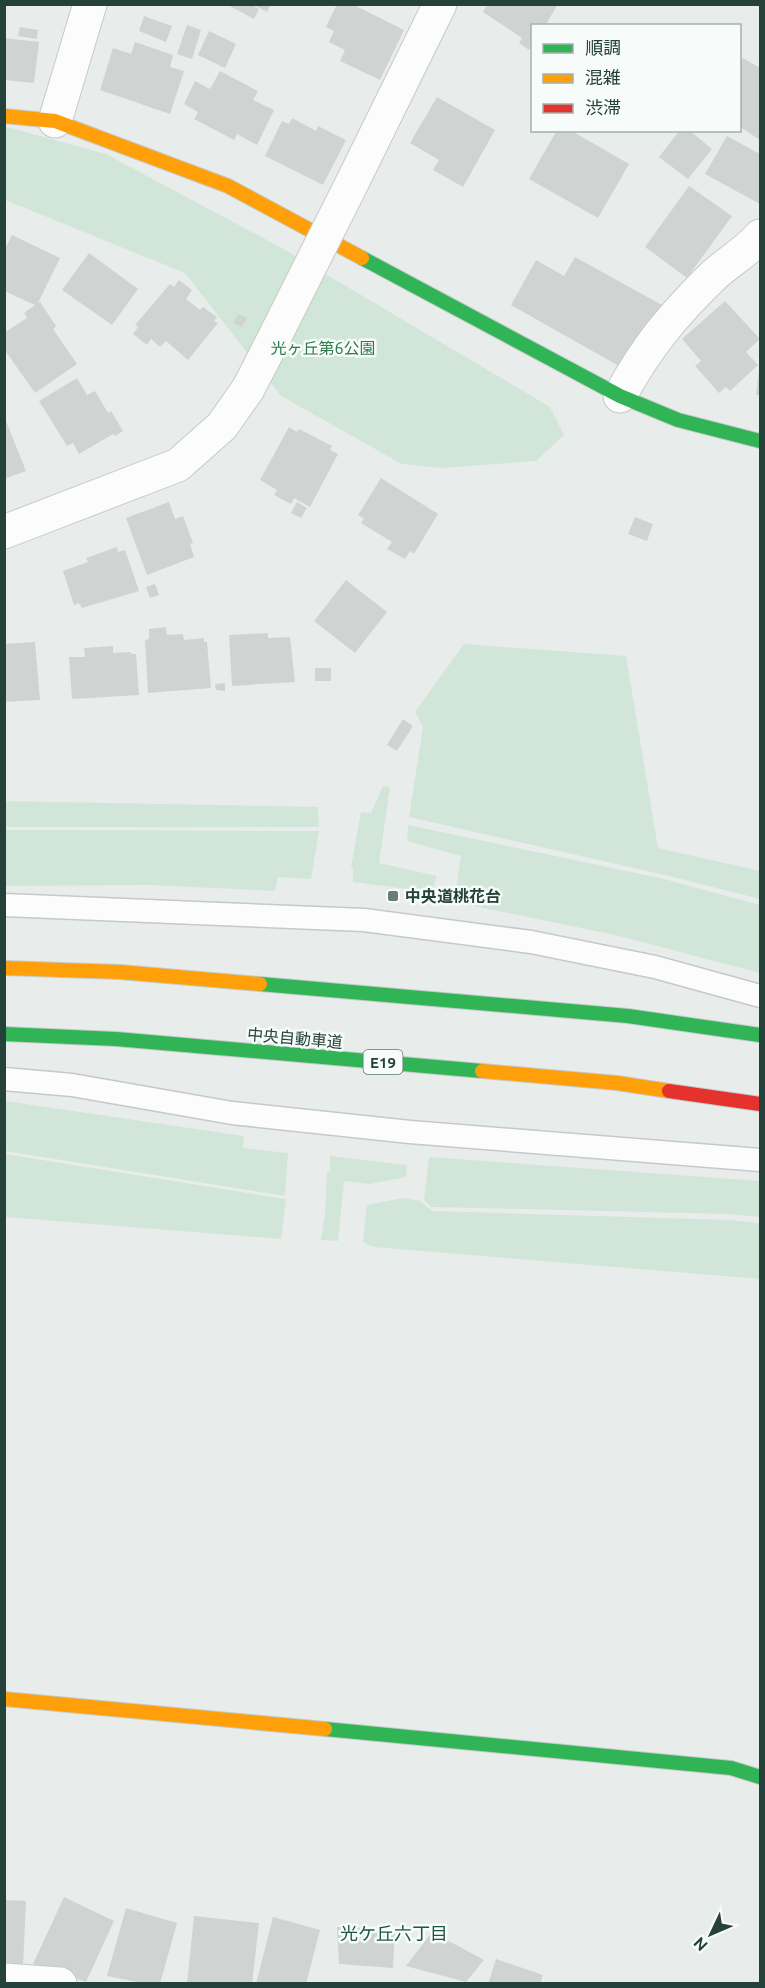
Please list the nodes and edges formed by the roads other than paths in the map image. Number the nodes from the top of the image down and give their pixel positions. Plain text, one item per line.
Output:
1 (90, 4) edge
2 (440, 4) edge
3 (4, 116) edge
4 (55, 121) junction
5 (760, 236) edge
6 (620, 396) junction
7 (760, 441) edge
8 (4, 532) edge
9 (4, 905) edge
10 (4, 968) edge
11 (760, 996) edge
12 (4, 1034) edge
13 (760, 1035) edge
14 (4, 1079) edge
15 (760, 1104) edge
16 (760, 1160) edge
17 (4, 1699) edge
18 (760, 1777) edge
19 (4, 1980) edge
20 (60, 1983) edge

1 - 4 street
2 - 8 street, bridge
3 - 4 main road
4 - 6 main road
5 - 6 street
6 - 7 main road
9 - 11 lane
10 - 13 main road
12 - 15 main road, 中央自動車道 / E19
14 - 16 lane
17 - 18 main road
19 - 20 street

